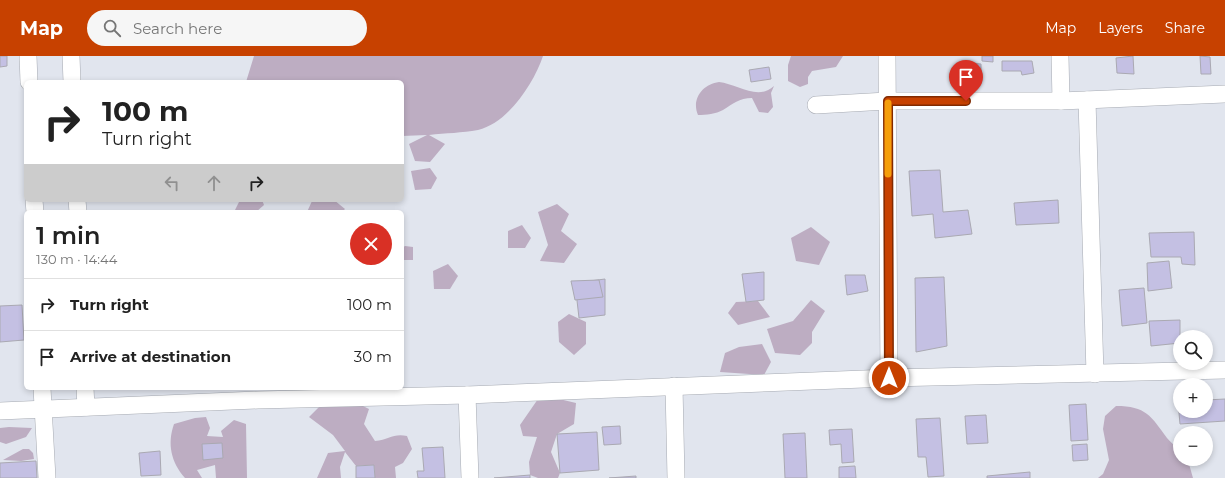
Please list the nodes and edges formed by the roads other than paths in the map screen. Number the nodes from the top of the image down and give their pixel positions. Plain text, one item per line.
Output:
1 (28, 56) edge
2 (71, 56) edge
3 (887, 56) edge
4 (1060, 56) edge
5 (29, 80) edge
6 (72, 80) edge
7 (1225, 94) edge
8 (1087, 100) junction
9 (888, 101) junction
10 (1061, 101) junction
11 (816, 105) dead end
12 (1225, 370) edge
13 (1095, 374) junction
14 (889, 378) junction
15 (674, 386) junction
16 (42, 390) edge
17 (85, 390) edge
18 (467, 396) junction
19 (86, 408) junction
20 (42, 409) junction
21 (0, 411) edge
22 (47, 478) edge
23 (470, 478) edge
24 (676, 478) edge

1 - 5 street
2 - 6 street
3 - 9 street
4 - 10 street
7 - 8 street
8 - 10 street
8 - 13 street
9 - 10 street
9 - 11 street
9 - 14 street
12 - 13 street
13 - 14 street
14 - 15 street
15 - 18 street
15 - 24 street
16 - 20 street
17 - 19 street
18 - 19 street
18 - 23 street
19 - 20 street
20 - 21 street
20 - 22 street

